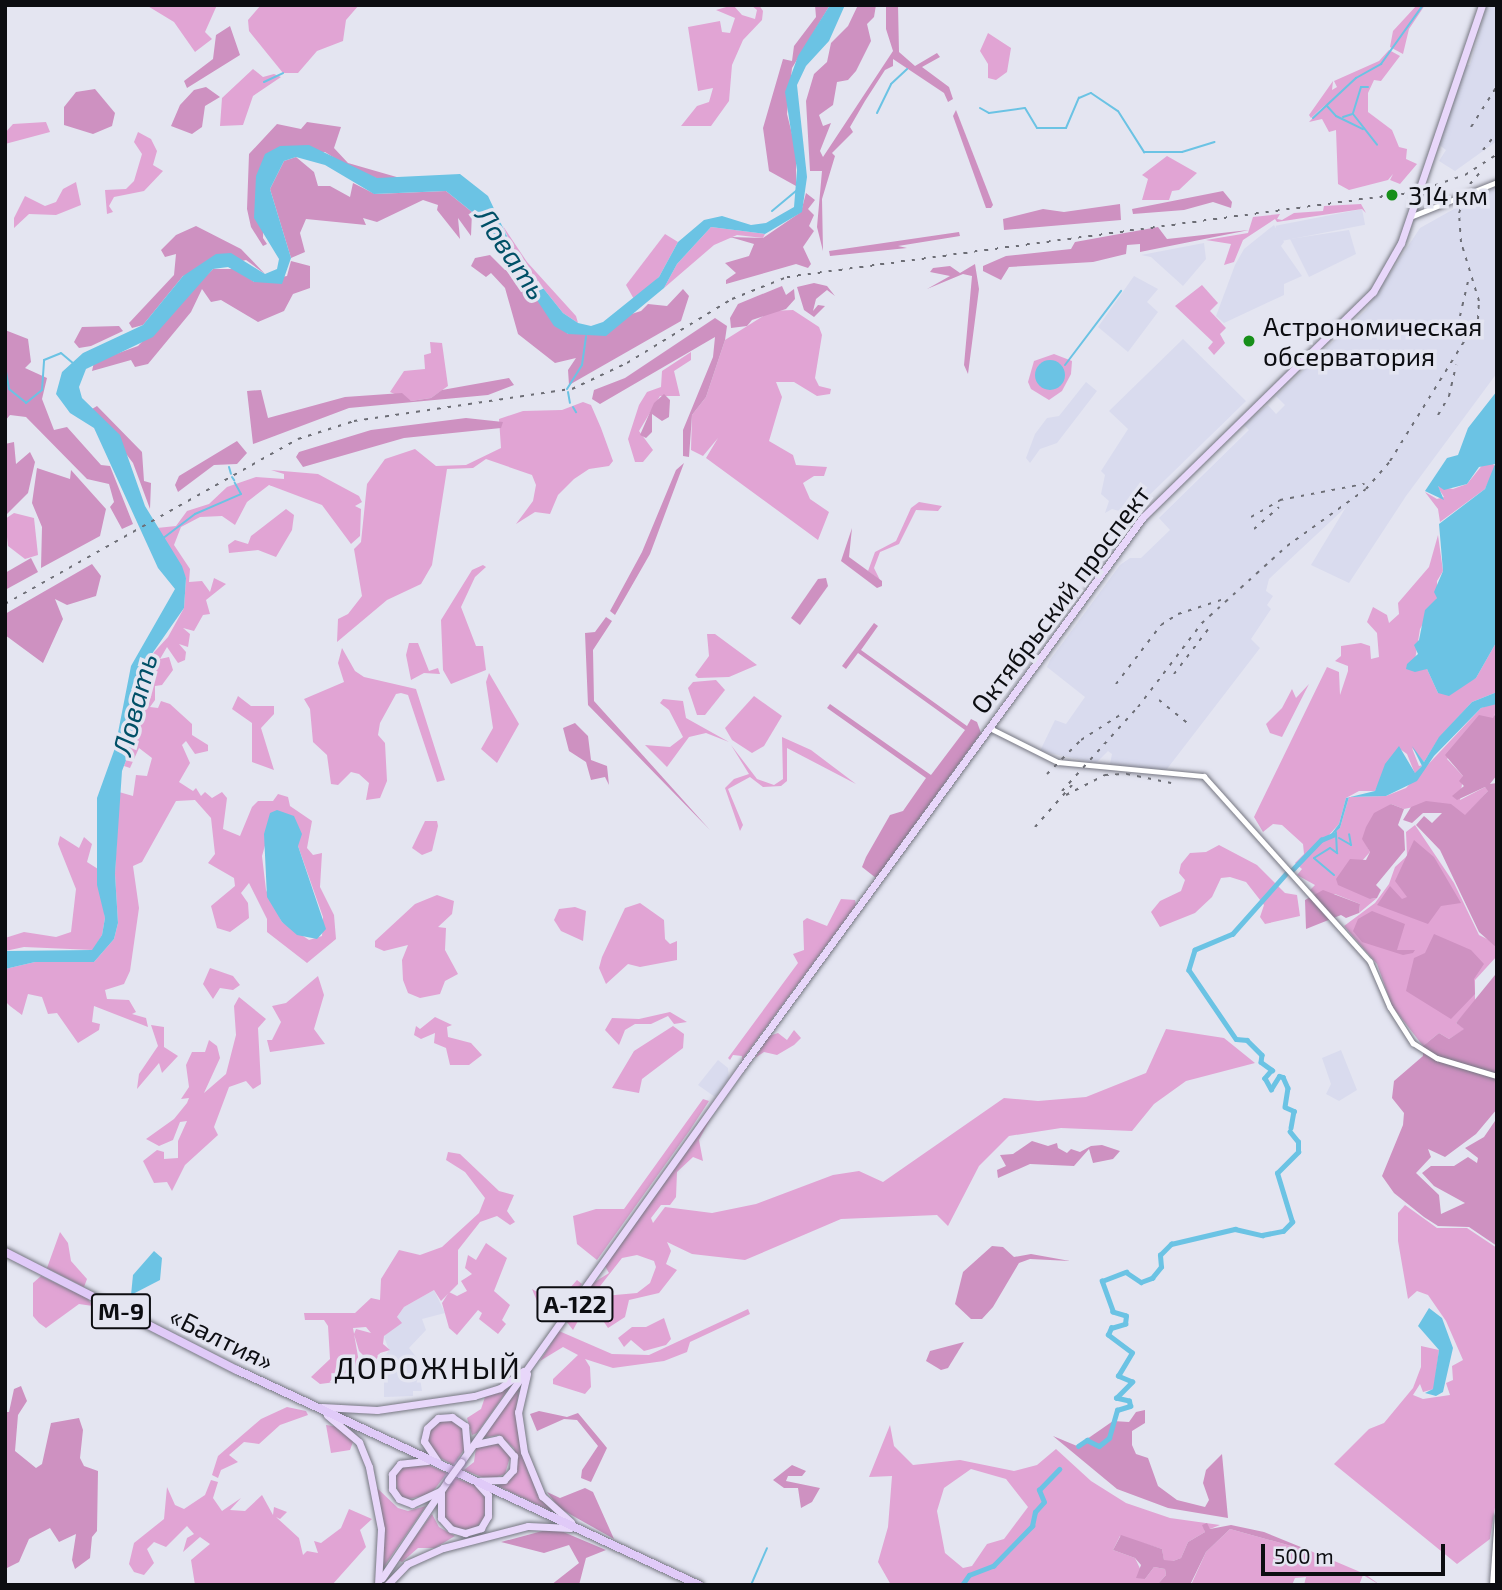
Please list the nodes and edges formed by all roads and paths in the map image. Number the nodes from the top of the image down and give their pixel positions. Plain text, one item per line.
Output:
1 (1482, 5) edge
2 (1497, 182) edge
3 (1410, 217) junction
4 (989, 727) junction
5 (1497, 1076) edge
6 (5, 1252) edge
7 (536, 1358) junction
8 (308, 1403) junction
9 (471, 1448) junction
10 (463, 1460) junction
11 (439, 1463) junction
12 (473, 1479) junction
13 (440, 1490) junction
14 (1497, 1516) edge
15 (590, 1533) junction
16 (379, 1585) edge
17 (387, 1585) edge
18 (698, 1585) edge
19 (1492, 1585) edge

1 - 3 main road, Октябрьский проспект
2 - 3 main road
3 - 4 main road, Октябрьский проспект
4 - 5 street
4 - 7 main road, Октябрьский проспект / А-122
6 - 8 highway, «Балтия» / М-9
7 - 8 main road
7 - 9 main road, А-122
7 - 15 main road
8 - 11 highway, М-9
8 - 16 main road
9 - 10 main road, А-122
9 - 12 main road
10 - 11 main road
10 - 13 main road, А-122, bridge
11 - 12 highway, М-9
11 - 13 main road
12 - 13 main road
12 - 15 highway, М-9
13 - 16 main road, А-122
14 - 19 main road
15 - 17 main road
15 - 18 highway, М-9

